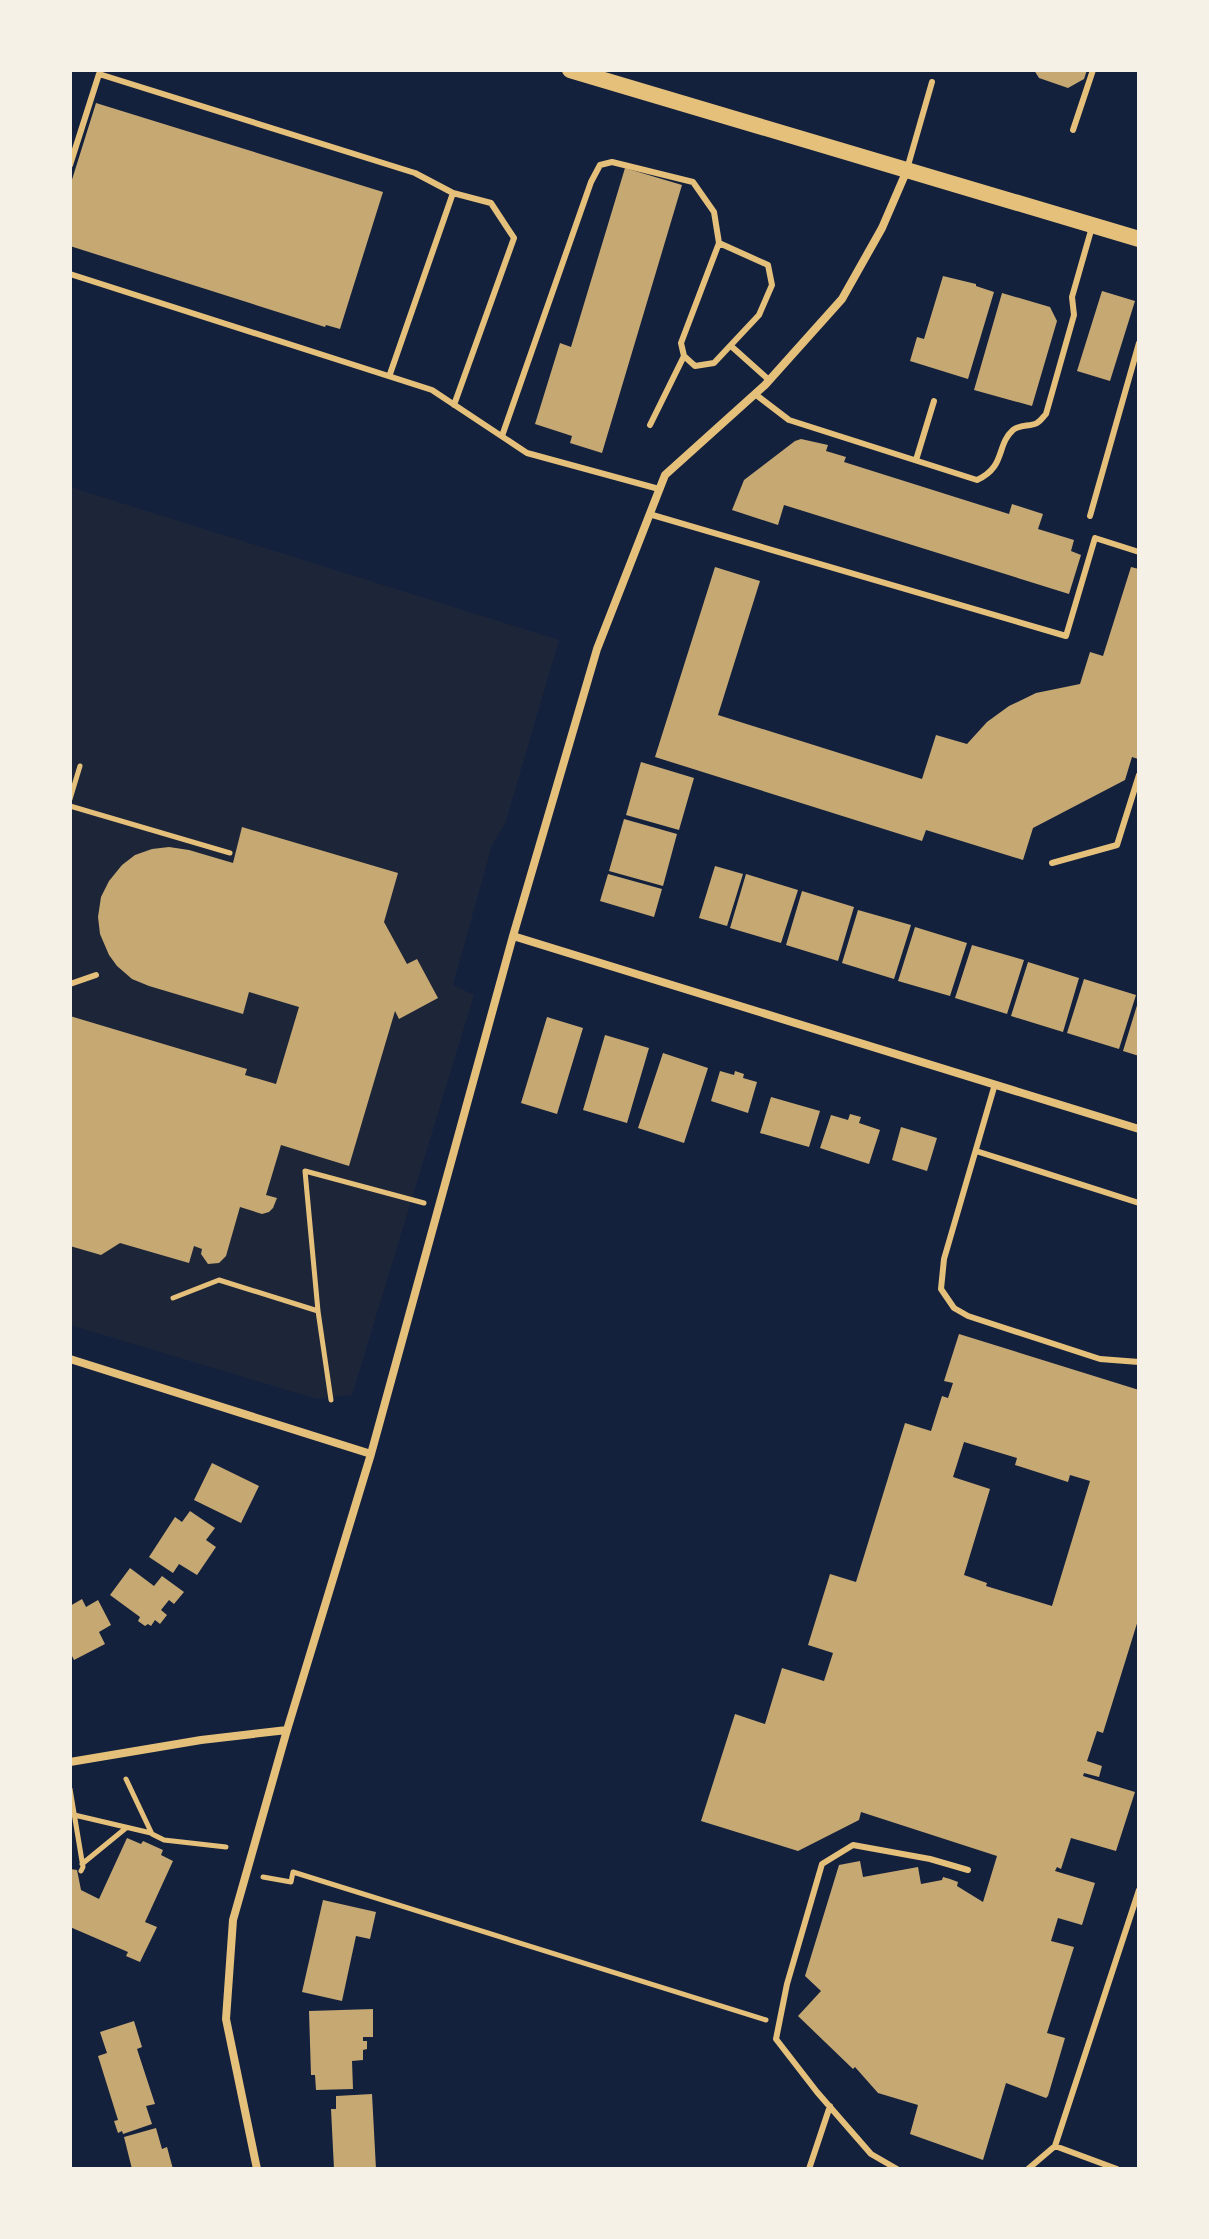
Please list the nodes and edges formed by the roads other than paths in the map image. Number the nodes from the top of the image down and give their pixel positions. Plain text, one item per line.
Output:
1 (570, 70) edge
2 (1093, 70) edge
3 (932, 82) dead end
4 (1073, 130) dead end
5 (70, 165) edge
6 (907, 169) junction
7 (453, 193) junction
8 (1092, 225) junction
9 (1139, 239) edge
10 (719, 243) junction
11 (70, 274) edge
12 (1139, 343) edge
13 (731, 346) junction
14 (684, 356) junction
15 (390, 374) junction
16 (769, 380) junction
17 (755, 394) junction
18 (934, 401) dead end
19 (454, 405) junction
20 (650, 425) dead end
21 (502, 436) junction
22 (916, 460) junction
23 (659, 489) junction
24 (649, 514) junction
25 (1090, 516) dead end
26 (1139, 552) edge
27 (1139, 775) edge
28 (1052, 863) dead end
29 (513, 936) junction
30 (96, 975) dead end
31 (70, 984) edge
32 (995, 1084) junction
33 (1139, 1129) edge
34 (976, 1151) junction
35 (1139, 1203) edge
36 (70, 1359) edge
37 (1139, 1362) edge
38 (371, 1454) junction
39 (287, 1730) junction
40 (70, 1762) edge
41 (968, 1870) dead end
42 (1139, 1890) edge
43 (830, 2106) junction
44 (1055, 2146) junction
45 (257, 2169) edge
46 (809, 2169) edge
47 (897, 2169) edge
48 (1028, 2169) edge
49 (1117, 2169) edge

1 - 6 main road
2 - 4 lane
3 - 6 lane
5 - 7 lane
6 - 8 main road
6 - 16 street
7 - 15 lane
7 - 19 lane
8 - 9 main road
8 - 22 lane
10 - 13 lane
10 - 14 lane
10 - 21 lane
11 - 15 lane
12 - 25 lane
13 - 14 lane
13 - 16 lane
14 - 20 lane
15 - 19 lane
16 - 17 street
17 - 22 lane
17 - 23 street
18 - 22 lane
19 - 21 lane
21 - 23 lane
23 - 24 street
24 - 26 lane
24 - 29 street
27 - 28 lane
29 - 32 street
29 - 38 street
30 - 31 lane
32 - 33 street
32 - 34 lane
34 - 35 lane
34 - 37 lane
36 - 38 street
38 - 39 street
39 - 40 street
39 - 45 street
41 - 43 lane
42 - 44 lane
43 - 46 lane
43 - 47 lane
44 - 48 lane
44 - 49 lane

